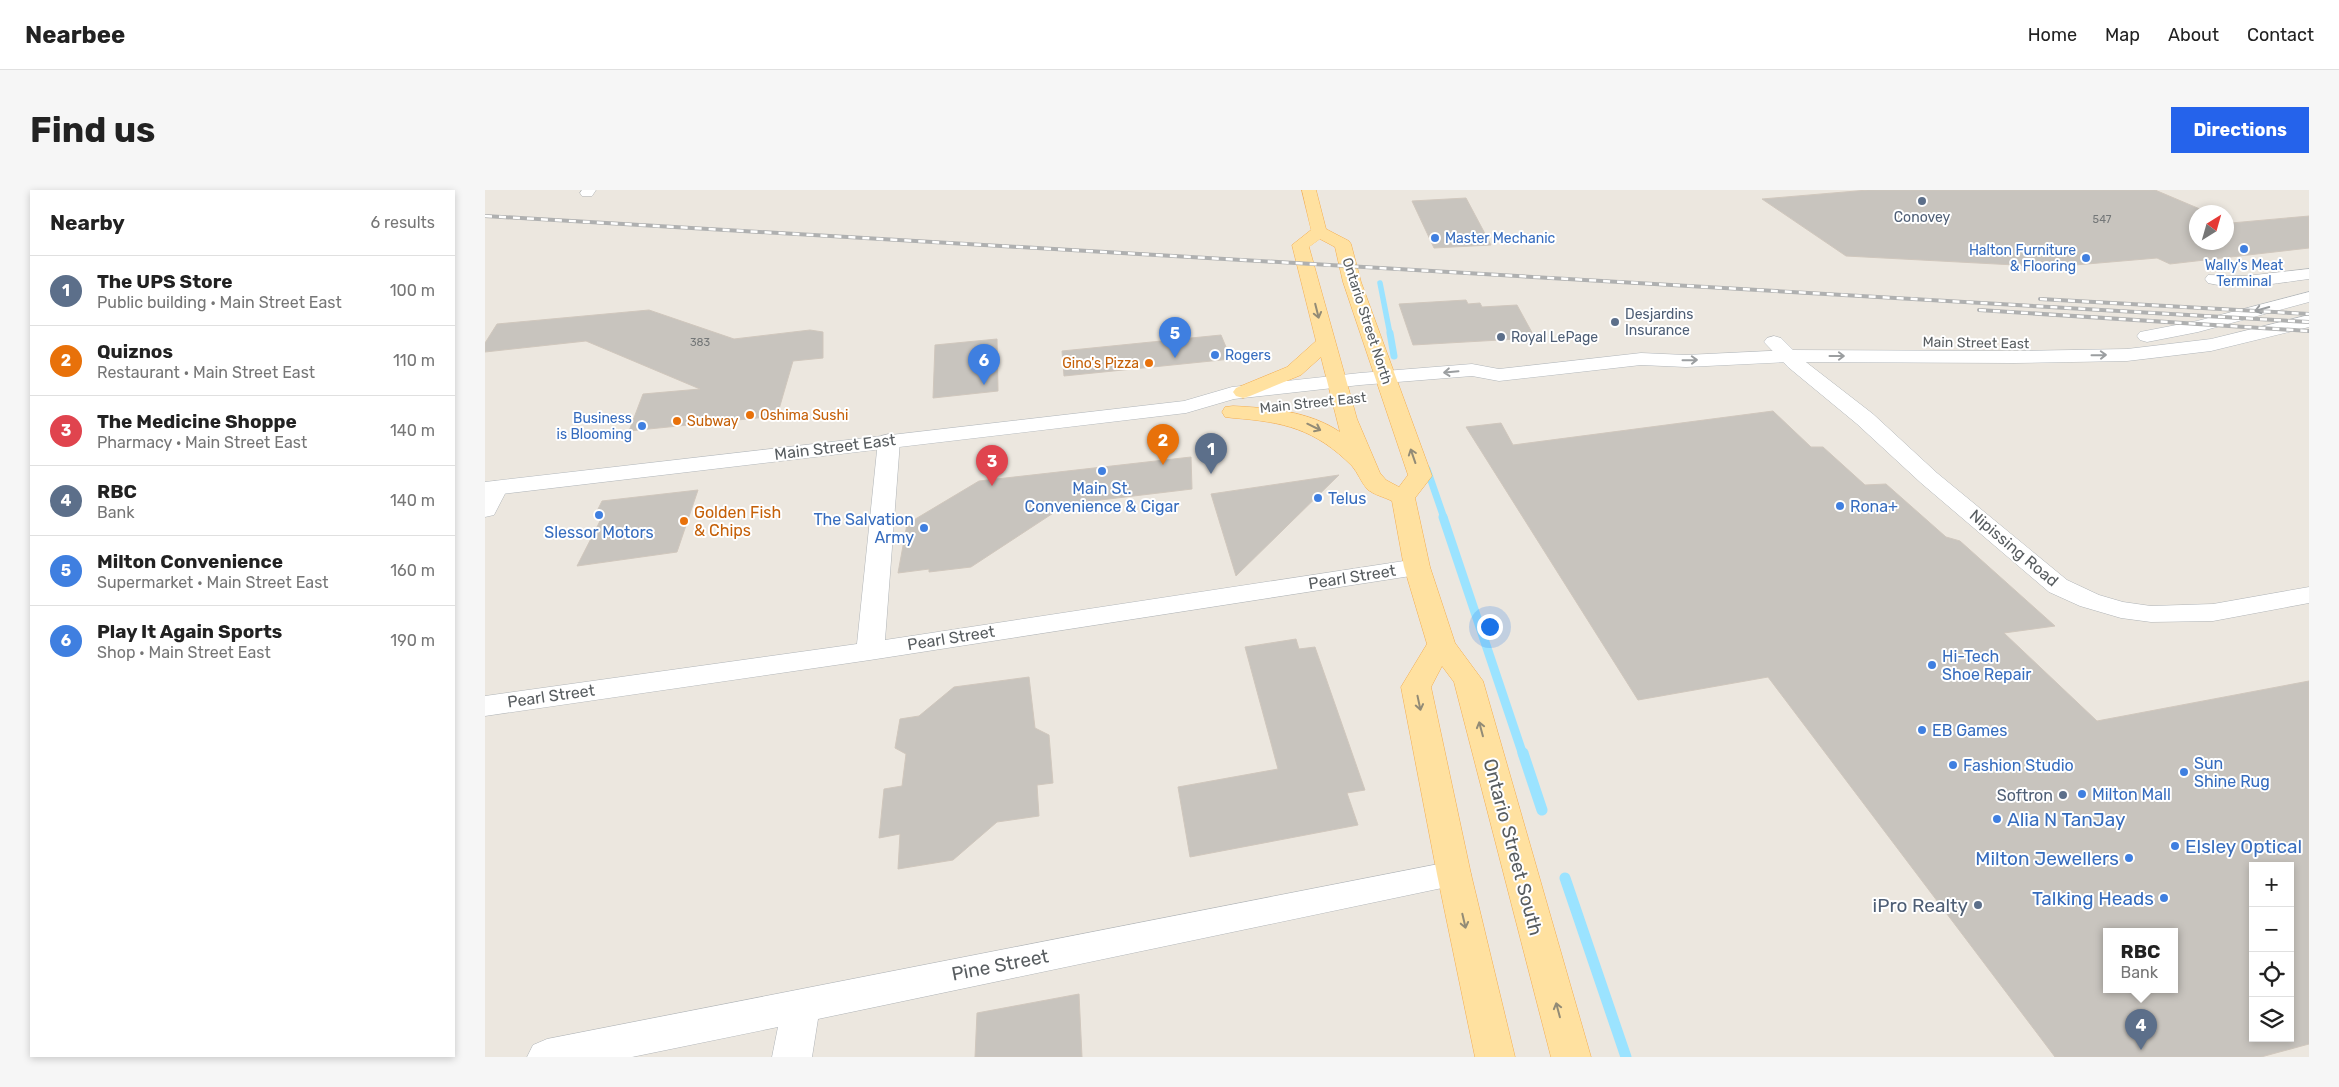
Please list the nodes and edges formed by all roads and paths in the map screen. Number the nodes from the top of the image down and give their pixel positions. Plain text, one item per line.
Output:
1 (1309, 190) edge
2 (1319, 232) junction
3 (2309, 274) edge
4 (2213, 279) dead end
5 (2309, 297) edge
6 (2309, 321) edge
7 (1325, 343) junction
8 (1781, 349) junction
9 (1389, 386) junction
10 (1338, 391) junction
11 (1243, 392) junction
12 (1186, 407) junction
13 (1233, 412) junction
14 (889, 441) junction
15 (1364, 464) junction
16 (491, 488) edge
17 (1403, 497) junction
18 (485, 510) edge
19 (1417, 567) junction
20 (2309, 595) edge
21 (1441, 644) junction
22 (870, 651) junction
23 (485, 706) edge
24 (1454, 874) junction
25 (801, 1006) junction
26 (547, 1057) edge
27 (792, 1057) edge
28 (1495, 1057) edge
29 (1571, 1057) edge

1 - 2 main road
2 -> 7 main road
2 - 9 main road, Ontario Street North
3 - 4 main road
5 -> 8 main road, Main Street East
8 -> 6 main road, Main Street East
7 - 10 main road
7 - 11 main road
8 - 9 main road, Main Street East
8 - 20 main road, Nipissing Road
9 - 10 main road, Main Street East
17 -> 9 main road
10 - 11 main road, Main Street East
10 - 13 main road, Main Street East
10 - 15 main road
11 - 12 main road, Main Street East
12 - 13 main road, Main Street East
12 - 14 main road, Main Street East
13 -> 15 main road
14 - 16 main road, Main Street East
14 - 22 main road
15 - 17 main road
16 - 18 main road
17 - 19 main road, Ontario Street South
19 - 21 main road, Ontario Street South
19 - 22 main road, Pearl Street
21 -> 24 main road
29 -> 21 main road, Ontario Street South
22 - 23 main road, Pearl Street
24 - 25 main road, Pine Street
24 -> 28 main road
25 - 26 main road, Pine Street
25 - 27 main road

